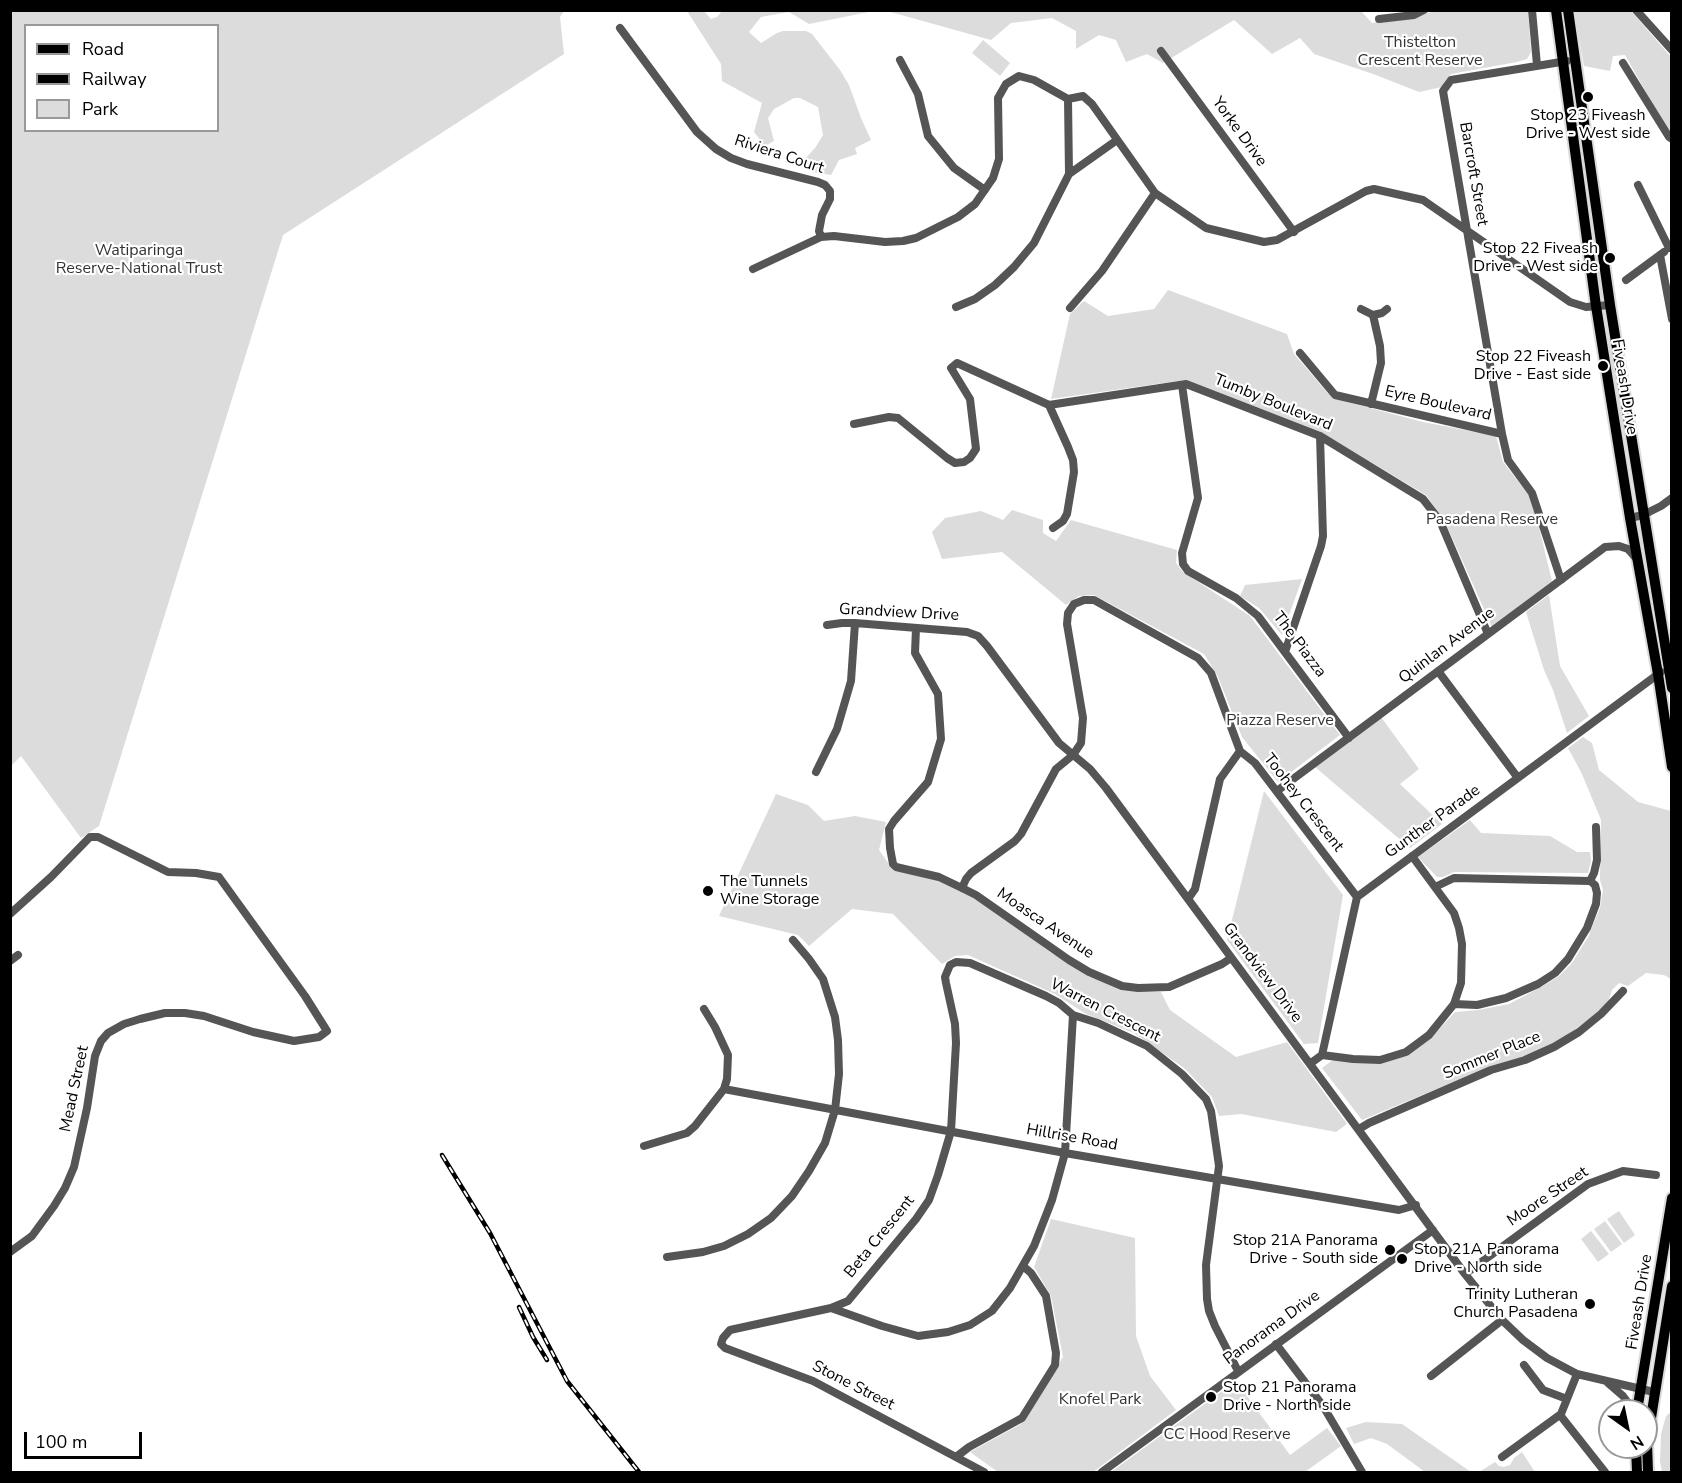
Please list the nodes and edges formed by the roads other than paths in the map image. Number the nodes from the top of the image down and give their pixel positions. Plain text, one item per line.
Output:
1 (1424, 10) edge
2 (1532, 10) edge
3 (1556, 10) edge
4 (1568, 10) edge
5 (1636, 10) edge
6 (1378, 19) dead end
7 (620, 28) dead end
8 (1671, 50) edge
9 (1161, 51) dead end
10 (900, 60) dead end
11 (1574, 60) junction
12 (1562, 62) junction
13 (1623, 63) dead end
14 (1537, 65) junction
15 (1068, 99) junction
16 (1671, 139) edge
17 (1117, 140) junction
18 (1069, 174) junction
19 (1638, 184) dead end
20 (985, 190) junction
21 (1155, 193) junction
22 (1468, 230) junction
23 (1294, 232) junction
24 (821, 237) junction
25 (1670, 247) edge
26 (1660, 255) junction
27 (753, 269) dead end
28 (1626, 280) dead end
29 (1610, 305) junction
30 (1596, 306) junction
31 (956, 307) dead end
32 (1070, 308) dead end
33 (1361, 309) dead end
34 (1387, 309) dead end
35 (1373, 315) junction
36 (1671, 319) edge
37 (1300, 353) dead end
38 (1182, 385) junction
39 (1371, 404) junction
40 (1049, 405) junction
41 (854, 424) dead end
42 (1502, 434) junction
43 (1320, 436) junction
44 (1671, 498) edge
45 (1643, 515) junction
46 (1630, 518) junction
47 (1053, 528) dead end
48 (1638, 560) junction
49 (1561, 580) junction
50 (855, 623) junction
51 (827, 625) dead end
52 (916, 628) junction
53 (1488, 634) junction
54 (1285, 652) junction
55 (1668, 667) junction
56 (1438, 671) junction
57 (1658, 674) junction
58 (1671, 688) edge
59 (1349, 738) junction
60 (1240, 751) junction
61 (1074, 755) junction
62 (1671, 767) edge
63 (816, 772) dead end
64 (1518, 778) junction
65 (1276, 791) junction
66 (1596, 827) dead end
67 (1412, 856) junction
68 (1590, 881) junction
69 (1435, 887) junction
70 (962, 888) junction
71 (1357, 897) junction
72 (1188, 898) junction
73 (10, 914) edge
74 (793, 940) dead end
75 (1231, 958) junction
76 (950, 965) joint
77 (1623, 991) dead end
78 (1454, 1004) junction
79 (704, 1009) dead end
80 (1073, 1015) junction
81 (1322, 1055) junction
82 (1311, 1064) junction
83 (724, 1089) junction
84 (835, 1110) junction
85 (1359, 1129) junction
86 (951, 1131) junction
87 (644, 1146) dead end
88 (1065, 1153) junction
89 (1656, 1175) dead end
90 (1218, 1178) junction
91 (1671, 1198) edge
92 (1416, 1205) junction
93 (1670, 1224) edge
94 (1432, 1230) junction
95 (10, 1252) edge
96 (667, 1257) dead end
97 (1023, 1266) junction
98 (1465, 1274) junction
99 (1671, 1286) edge
100 (831, 1308) junction
101 (1502, 1320) junction
102 (730, 1330) joint
103 (1276, 1344) junction
104 (1524, 1365) dead end
105 (1238, 1371) junction
106 (1577, 1374) junction
107 (1431, 1376) dead end
108 (1605, 1381) junction
109 (1641, 1390) junction
110 (1654, 1392) junction
111 (1626, 1399) edge
112 (1639, 1399) edge
113 (1567, 1400) junction
114 (1560, 1415) junction
115 (956, 1457) junction
116 (1502, 1457) dead end
117 (984, 1473) edge
118 (1102, 1473) edge
119 (1362, 1473) edge
120 (1605, 1473) edge
121 (1648, 1473) edge

1 - 6 street
2 - 14 street
3 - 12 main road, Fiveash Drive
4 - 11 main road, Fiveash Drive
5 - 8 street
7 - 24 street, Riviera Court
9 - 23 street, Yorke Drive
10 - 20 street
11 - 12 street, Barcroft Street
11 - 29 main road, Fiveash Drive
12 - 14 street, Barcroft Street
12 - 30 main road, Fiveash Drive
13 - 16 street
14 - 22 street, Barcroft Street
15 - 17 street
15 - 18 street
15 - 20 street
17 - 18 street
17 - 21 street
18 - 31 street
19 - 25 street
20 - 24 street
21 - 23 street
21 - 32 street
22 - 23 street
22 - 30 street
22 - 42 street, Barcroft Street
24 - 27 street
25 - 26 street
26 - 28 street
26 - 36 street
29 - 30 street
29 - 45 main road, Fiveash Drive
30 - 46 main road, Fiveash Drive
33 - 35 street
34 - 35 street
35 - 39 street
37 - 39 street, Eyre Boulevard
38 - 40 street, Tumby Boulevard
38 - 43 street, Tumby Boulevard
38 - 54 street, The Piazza
39 - 42 street, Eyre Boulevard
40 - 41 street
40 - 47 street
42 - 49 street, Eyre Boulevard
43 - 53 street, Tumby Boulevard
43 - 54 street
44 - 45 street
45 - 46 street
45 - 55 main road, Fiveash Drive
46 - 48 main road, Fiveash Drive
48 - 49 street, Quinlan Avenue
48 - 57 main road, Fiveash Drive
49 - 53 street, Quinlan Avenue
50 - 51 street, Grandview Drive
50 - 52 street, Grandview Drive
50 - 63 street
52 - 61 street, Grandview Drive
52 - 70 street, Moasca Avenue
53 - 56 street, Quinlan Avenue
54 - 59 street, The Piazza
55 - 57 street, Gunther Parade
55 - 58 main road, Fiveash Drive
56 - 59 street, Quinlan Avenue
56 - 64 street
57 - 62 main road, Fiveash Drive
57 - 64 street, Gunther Parade
59 - 65 street, Quinlan Avenue
60 - 61 street, Toohey Crescent
60 - 65 street, Toohey Crescent
60 - 72 street
61 - 70 street
61 - 72 street, Grandview Drive
64 - 67 street, Gunther Parade
65 - 71 street, Toohey Crescent
66 - 68 street
67 - 69 street
67 - 71 street, Gunther Parade
68 - 69 street
68 - 78 street
69 - 78 street
70 - 75 street, Moasca Avenue
71 - 81 street
72 - 75 street, Grandview Drive
73 - 95 street, Mead Street
74 - 84 street
75 - 82 street, Grandview Drive
76 - 80 street, Warren Crescent
76 - 86 street, Beta Crescent
77 - 85 street, Sommer Place
78 - 81 street
79 - 83 street
80 - 88 street
80 - 90 street, Warren Crescent
81 - 82 street
82 - 85 street, Grandview Drive
83 - 84 street, Hillrise Road
83 - 87 street
84 - 86 street, Hillrise Road
84 - 96 street
85 - 92 street, Grandview Drive
86 - 88 street, Hillrise Road
86 - 100 street, Beta Crescent
88 - 90 street, Hillrise Road
88 - 97 street
89 - 98 street, Moore Street
90 - 92 street, Hillrise Road
90 - 105 street, Warren Crescent
91 - 93 main road, Fiveash Drive
92 - 94 street, Grandview Drive
93 - 109 main road, Fiveash Drive
94 - 98 street, Grandview Drive
94 - 103 street, Panorama Drive
97 - 100 street
97 - 115 street
98 - 101 street, Grandview Drive
99 - 110 main road, Fiveash Drive
100 - 102 street, Beta Crescent
101 - 106 street, Grandview Drive
101 - 107 street
102 - 115 street, Stone Street
103 - 105 street, Panorama Drive
103 - 119 street
104 - 113 street
105 - 118 street, Panorama Drive
106 - 108 street, Grandview Drive
106 - 113 street
108 - 109 street, Grandview Drive
108 - 111 street
109 - 110 street, Grandview Drive
109 - 112 main road, Fiveash Drive
110 - 121 main road, Fiveash Drive
113 - 114 street
114 - 116 street
114 - 120 street
115 - 117 street, Stone Street

